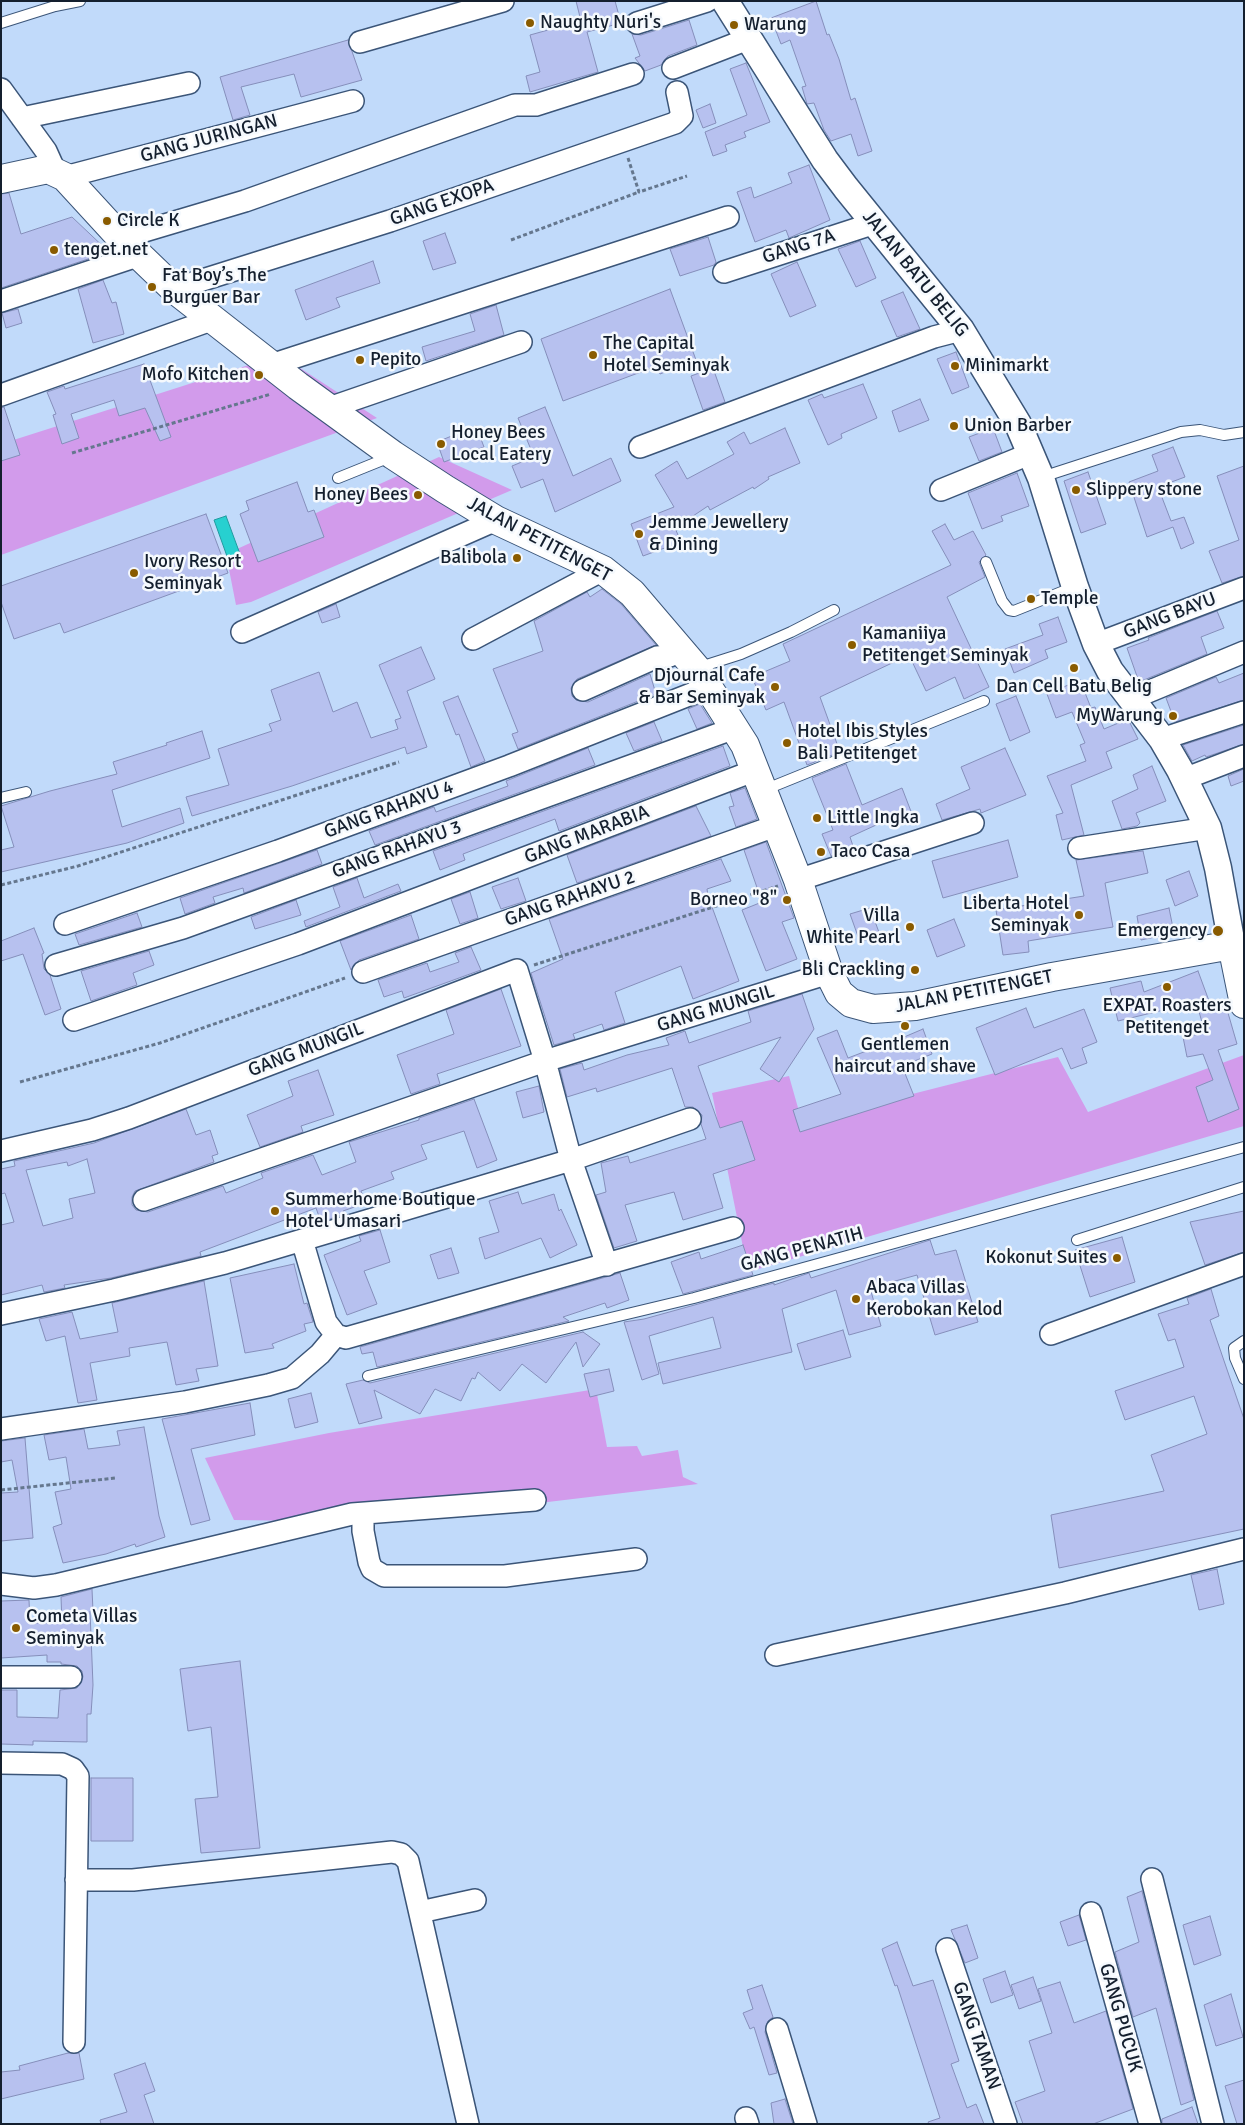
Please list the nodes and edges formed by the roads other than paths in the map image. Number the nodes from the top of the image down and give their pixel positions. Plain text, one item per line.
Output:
1 (80, 1) edge
2 (503, 1) edge
3 (707, 1) edge
4 (724, 1) edge
5 (1, 23) edge
6 (637, 23) dead end
7 (748, 39) junction
8 (360, 42) dead end
9 (673, 68) dead end
10 (634, 74) dead end
11 (189, 83) dead end
12 (1, 89) edge
13 (677, 92) dead end
14 (353, 101) dead end
15 (22, 118) junction
16 (60, 174) junction
17 (1, 179) edge
18 (728, 217) dead end
19 (875, 223) junction
20 (130, 246) junction
21 (724, 272) dead end
22 (174, 289) junction
23 (1, 302) edge
24 (211, 320) junction
25 (961, 330) junction
26 (521, 342) dead end
27 (271, 365) junction
28 (1, 395) edge
29 (329, 408) junction
30 (1244, 432) edge
31 (640, 447) dead end
32 (1032, 454) junction
33 (393, 455) junction
34 (338, 478) dead end
35 (1041, 478) junction
36 (941, 490) dead end
37 (496, 520) junction
38 (986, 562) dead end
39 (603, 570) junction
40 (1075, 587) junction
41 (1244, 588) edge
42 (834, 610) dead end
43 (242, 632) dead end
44 (472, 640) dead end
45 (1096, 644) junction
46 (1244, 652) edge
47 (695, 668) junction
48 (583, 690) dead end
49 (1131, 699) junction
50 (984, 701) dead end
51 (1244, 712) edge
52 (735, 728) junction
53 (1162, 739) junction
54 (1244, 756) edge
55 (1184, 779) junction
56 (760, 780) junction
57 (26, 792) dead end
58 (1, 798) edge
59 (974, 823) dead end
60 (778, 825) junction
61 (1208, 828) junction
62 (1079, 848) dead end
63 (798, 880) junction
64 (65, 924) dead end
65 (1232, 945) junction
66 (56, 965) dead end
67 (362, 972) road end
68 (830, 973) junction
69 (1244, 1004) edge
70 (74, 1020) dead end
71 (545, 1062) junction
72 (690, 1119) dead end
73 (1244, 1147) edge
74 (1, 1151) edge
75 (571, 1160) junction
76 (1244, 1187) edge
77 (144, 1200) dead end
78 (733, 1228) dead end
79 (302, 1240) junction
80 (1077, 1240) dead end
81 (1244, 1264) edge
82 (607, 1266) junction
83 (1, 1314) edge
84 (1051, 1334) dead end
85 (336, 1335) junction
86 (1244, 1340) edge
87 (368, 1376) dead end
88 (1244, 1380) edge
89 (1, 1429) edge
90 (535, 1500) dead end
91 (364, 1514) junction
92 (1244, 1549) edge
93 (636, 1559) dead end
94 (1, 1584) edge
95 (776, 1655) dead end
96 (1, 1677) edge
97 (70, 1677) dead end
98 (1, 1763) edge
99 (1152, 1879) dead end
100 (76, 1880) junction
101 (475, 1900) dead end
102 (420, 1912) junction
103 (1091, 1913) dead end
104 (947, 1949) dead end
105 (777, 2029) dead end
106 (74, 2042) dead end
107 (468, 2124) edge
108 (806, 2124) edge
109 (1006, 2124) edge
110 (1150, 2124) edge
111 (1213, 2124) edge

1 - 5 lane
2 - 8 street
3 - 6 street
4 - 7 street, JALAN BATU BELIG
7 - 9 street
7 - 19 street, JALAN BATU BELIG
10 - 20 street
11 - 15 street
12 - 15 street
13 - 22 street, GANG EXOPA
14 - 16 street, GANG JURINGAN
15 - 16 street
16 - 17 main road
16 - 20 main road, JALAN PETITENGET
18 - 27 street
19 - 21 street, GANG 7A
19 - 25 street, JALAN BATU BELIG
20 - 22 main road, JALAN PETITENGET
20 - 23 street
22 - 24 main road, JALAN PETITENGET
24 - 27 main road, JALAN PETITENGET
24 - 28 street
25 - 31 street
25 - 32 street, JALAN BATU BELIG
26 - 29 street
27 - 29 main road, JALAN PETITENGET
29 - 33 main road, JALAN PETITENGET
30 - 35 lane
32 - 35 street, JALAN BATU BELIG
32 - 36 street
33 - 34 lane
33 - 37 main road, JALAN PETITENGET
35 - 40 street, JALAN BATU BELIG
37 - 39 main road, JALAN PETITENGET
37 - 43 street
38 - 40 lane
39 - 44 street
39 - 47 main road, JALAN PETITENGET
40 - 45 street, JALAN BATU BELIG
41 - 45 street, GANG BAYU
42 - 47 lane
45 - 49 street, JALAN BATU BELIG
46 - 49 street
47 - 48 street
47 - 52 main road, JALAN PETITENGET
47 - 64 street, GANG RAHAYU 4
49 - 53 street, JALAN BATU BELIG
50 - 56 lane
51 - 53 street
52 - 56 main road, JALAN PETITENGET
52 - 66 street, GANG RAHAYU 3
53 - 55 street, JALAN BATU BELIG
54 - 55 street
55 - 61 street, JALAN BATU BELIG
56 - 60 main road, JALAN PETITENGET
56 - 70 street, GANG MARABIA
57 - 58 lane
59 - 63 street
60 - 63 main road, JALAN PETITENGET
60 - 67 street, GANG RAHAYU 2
61 - 62 street
61 - 65 street, JALAN BATU BELIG
63 - 68 main road, JALAN PETITENGET
65 - 68 main road, JALAN PETITENGET
65 - 69 main road
68 - 71 street, GANG MUNGIL
71 - 74 street, GANG MUNGIL
71 - 75 street
71 - 77 street, GANG MUNGIL
72 - 75 street
73 - 87 lane, GANG PENATIH
75 - 79 street
75 - 82 street
76 - 80 lane
78 - 82 street
79 - 83 street
79 - 85 street
81 - 84 street
82 - 85 street
85 - 89 street
86 - 88 lane
90 - 91 street
91 - 93 street
91 - 94 street
92 - 95 street
96 - 97 street
98 - 100 street
99 - 111 street
100 - 102 street
100 - 106 street
101 - 102 street
102 - 107 street
103 - 110 street, GANG PUCUK
104 - 109 street, GANG TAMAN
105 - 108 street

